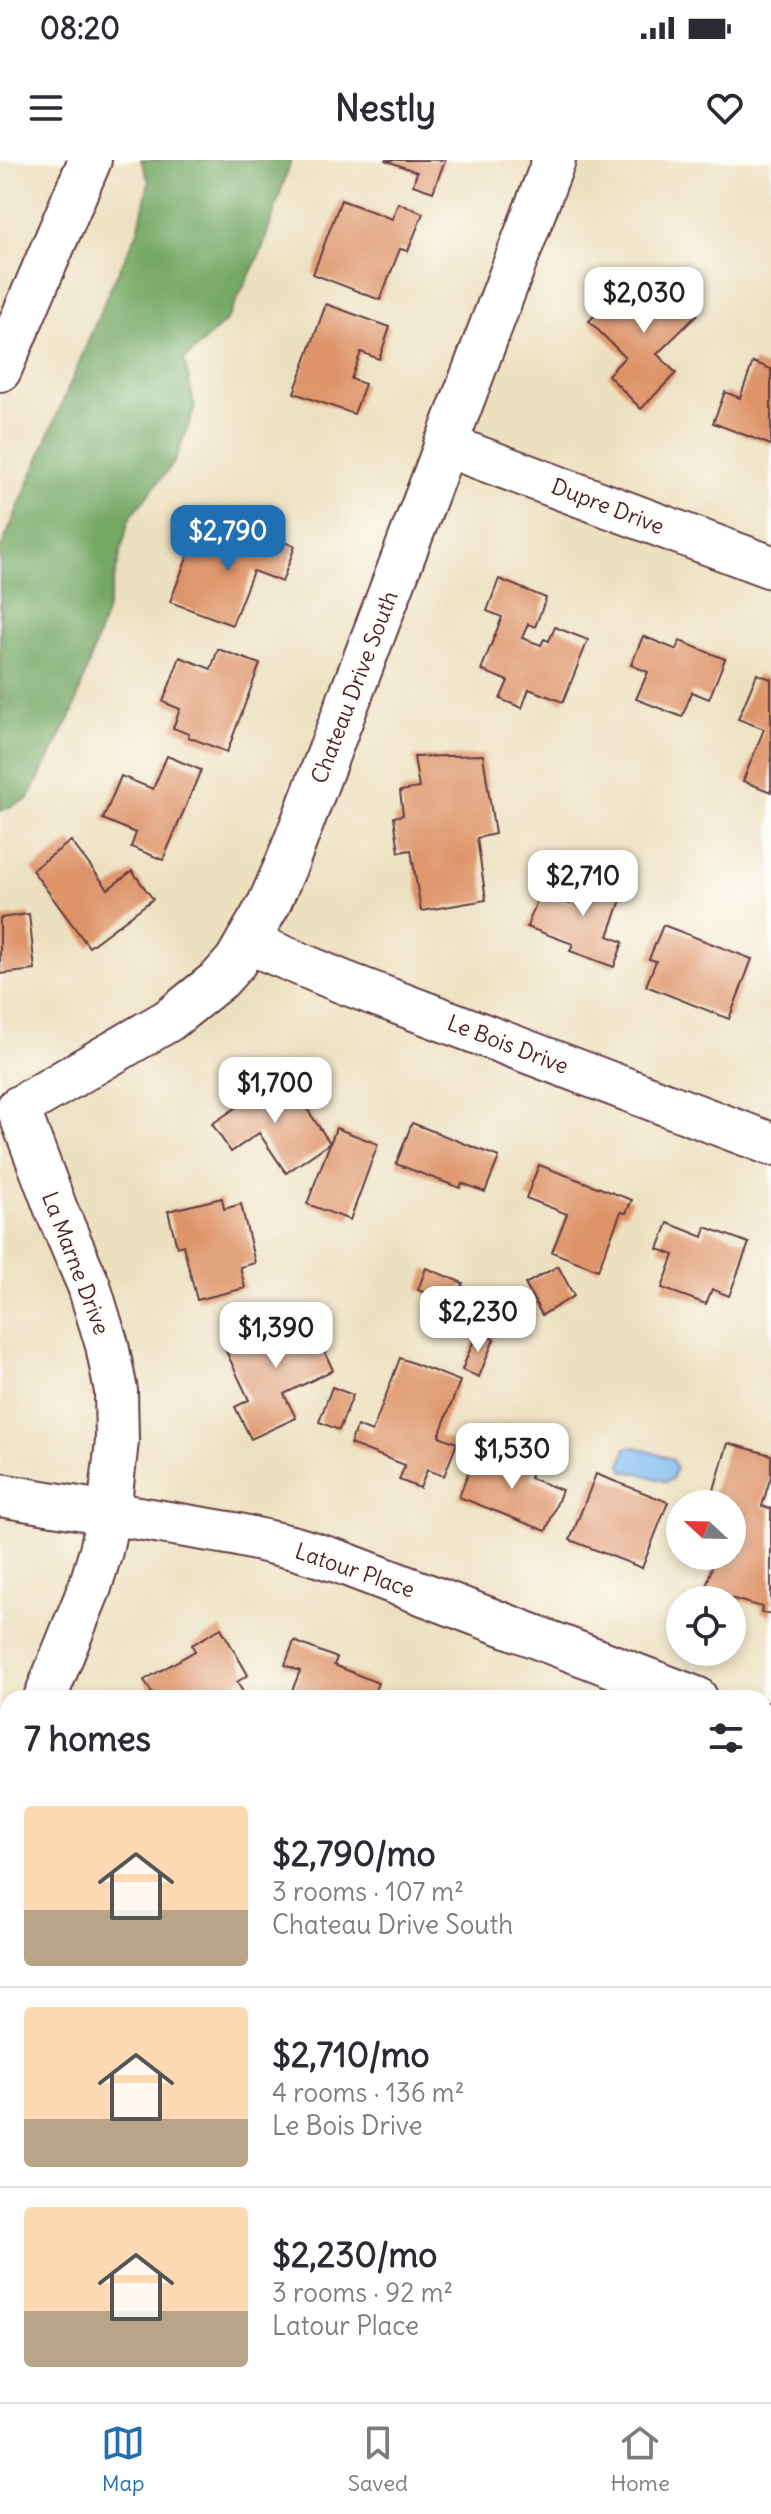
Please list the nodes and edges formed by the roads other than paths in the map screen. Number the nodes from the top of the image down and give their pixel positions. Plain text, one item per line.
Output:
1 (90, 160) edge
2 (554, 160) edge
3 (0, 370) edge
4 (445, 445) junction
5 (771, 567) edge
6 (247, 942) junction
7 (9, 1105) edge
8 (771, 1144) edge
9 (0, 1495) edge
10 (109, 1512) junction
11 (48, 1690) edge
12 (675, 1690) edge

1 - 3 street
2 - 4 street, Chateau Drive South
4 - 5 street, Dupre Drive
4 - 6 street, Chateau Drive South
6 - 7 street, Chateau Drive South
6 - 8 street, Le Bois Drive
7 - 10 street, La Marne Drive
9 - 10 street, Latour Place
10 - 11 street, La Marne Drive
10 - 12 street, Latour Place

